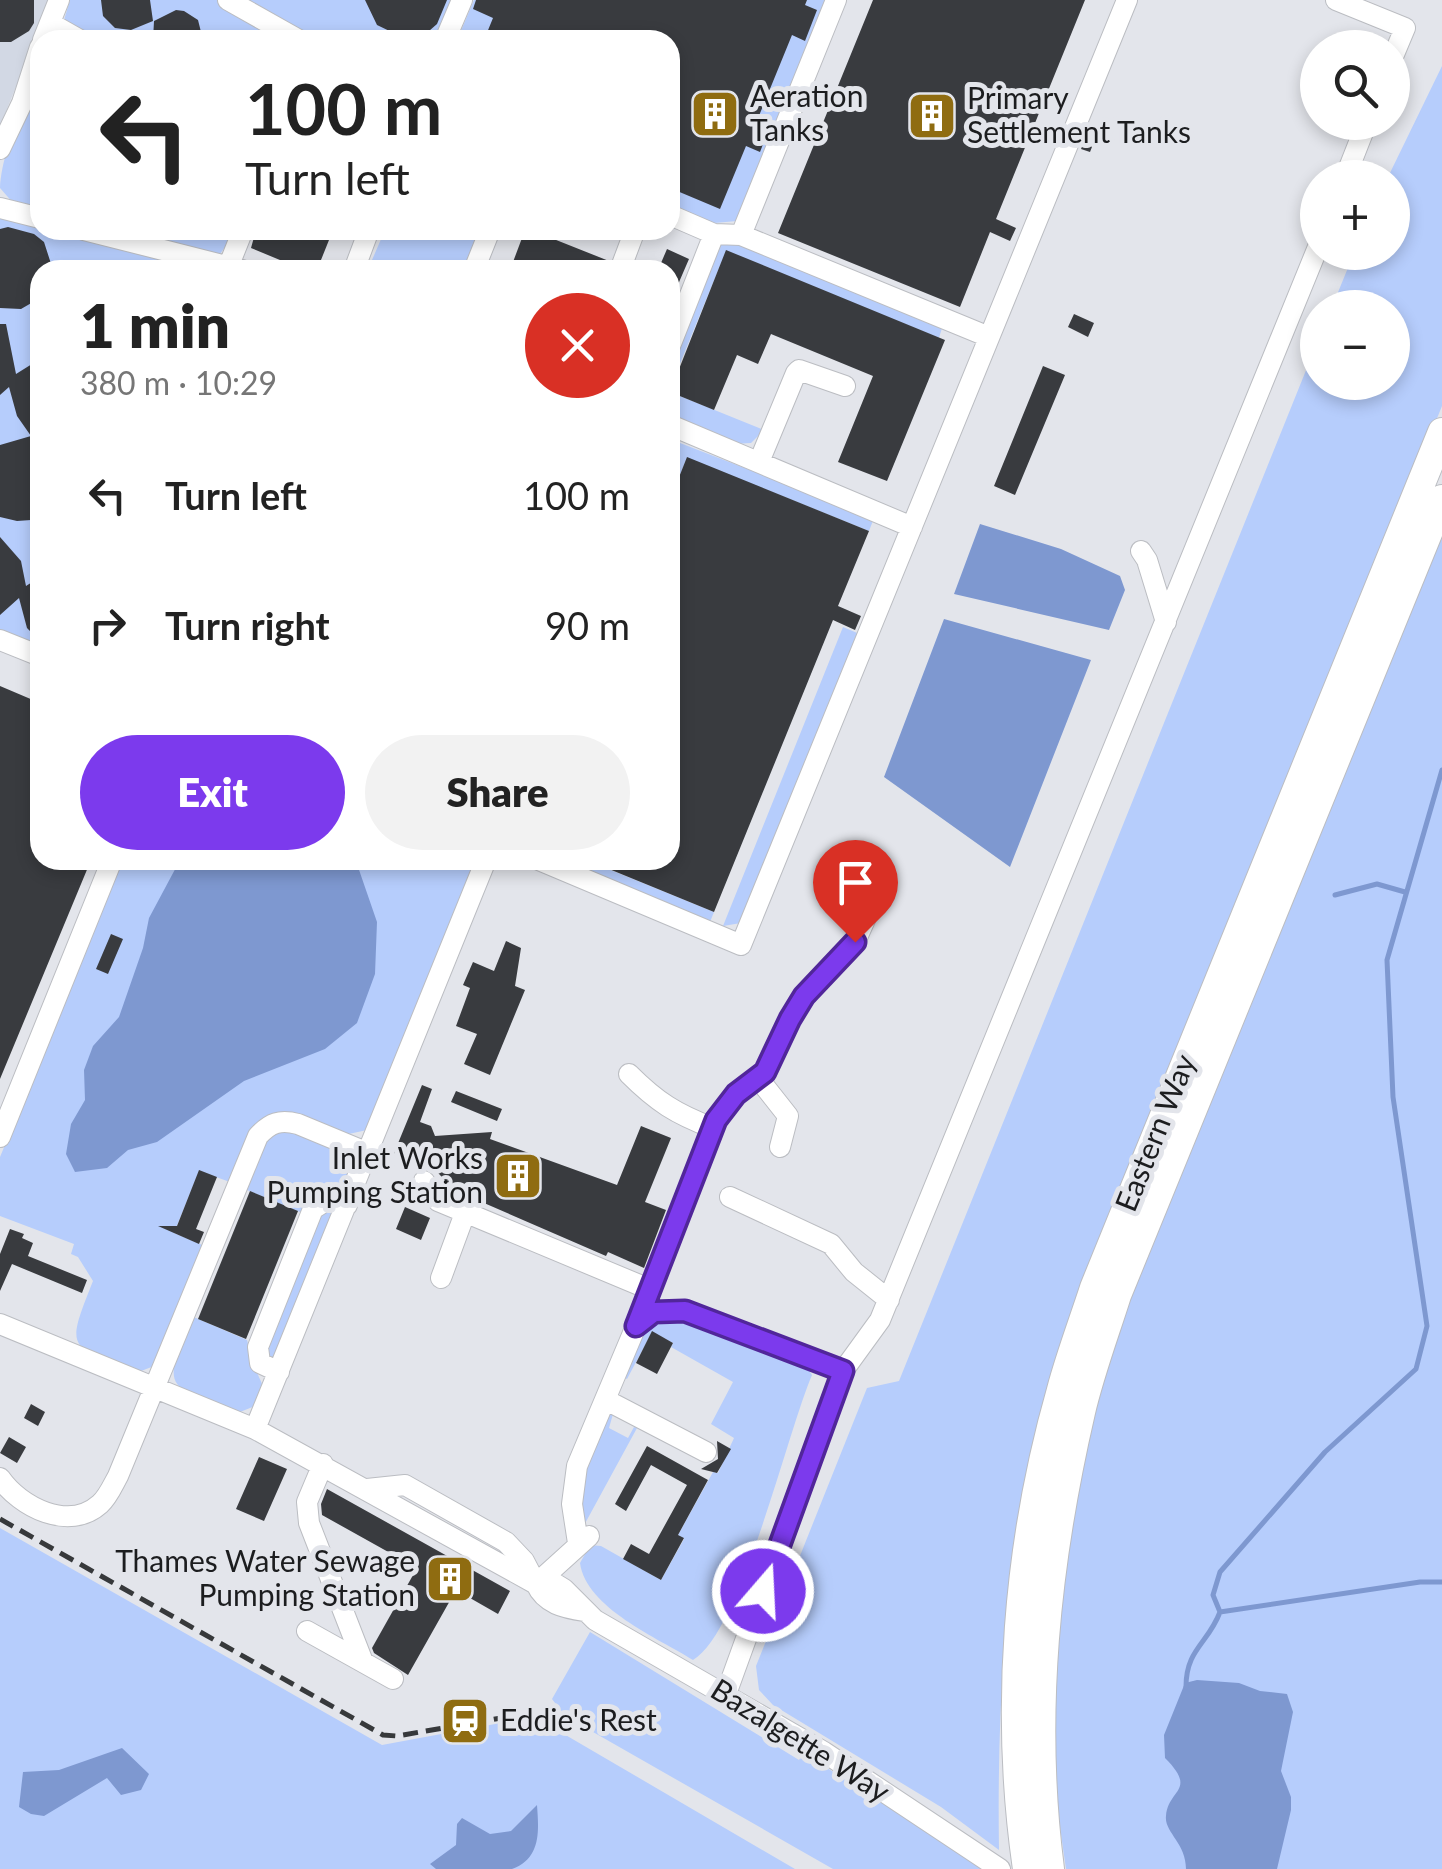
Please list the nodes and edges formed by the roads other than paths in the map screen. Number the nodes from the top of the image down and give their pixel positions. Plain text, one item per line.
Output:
1 (59, 0) edge
2 (228, 0) edge
3 (462, 0) edge
4 (836, 0) edge
5 (1127, 0) edge
6 (1336, 0) edge
7 (46, 30) edge
8 (281, 30) edge
9 (449, 30) edge
10 (1404, 30) edge
11 (30, 106) edge
12 (0, 149) edge
13 (0, 208) edge
14 (30, 216) edge
15 (680, 219) edge
16 (714, 234) junction
17 (741, 235) junction
18 (122, 240) edge
19 (197, 260) edge
20 (1309, 270) edge
21 (680, 321) edge
22 (989, 337) junction
23 (845, 386) dead end
24 (680, 430) edge
25 (1442, 432) edge
26 (759, 462) junction
27 (1442, 499) edge
28 (912, 527) junction
29 (1141, 552) dead end
30 (1166, 622) junction
31 (0, 640) edge
32 (30, 652) edge
33 (108, 870) edge
34 (482, 870) edge
35 (563, 870) edge
36 (872, 904) dead end
37 (629, 1074) dead end
38 (758, 1078) junction
39 (713, 1128) junction
40 (0, 1136) edge
41 (780, 1147) dead end
42 (368, 1153) junction
43 (1155, 1170) junction
44 (424, 1181) dead end
45 (730, 1198) dead end
46 (347, 1205) junction
47 (465, 1212) junction
48 (441, 1278) dead end
49 (649, 1289) junction
50 (889, 1300) junction
51 (0, 1324) edge
52 (636, 1326) junction
53 (843, 1371) junction
54 (279, 1372) junction
55 (153, 1389) junction
56 (606, 1400) junction
57 (256, 1430) junction
58 (706, 1452) dead end
59 (323, 1464) junction
60 (0, 1478) edge
61 (536, 1584) junction
62 (306, 1630) dead end
63 (363, 1662) junction
64 (393, 1679) dead end
65 (726, 1694) junction
66 (1000, 1869) edge
67 (1027, 1869) edge
68 (1050, 1869) edge

1 - 7 street
2 - 8 street
3 - 9 street
4 - 17 street
5 - 22 street
6 - 10 street
11 - 12 street
13 - 14 street
15 - 16 street
16 - 17 street
16 - 21 street
17 - 22 street
18 - 19 street
20 - 30 street
22 - 28 street
23 - 26 street
24 - 26 street
25 - 43 main road, Eastern Way
26 - 28 street
27 - 43 main road, Eastern Way
28 - 35 street
29 - 30 street
30 - 50 street
31 - 32 street
33 - 40 street
34 - 42 street
36 - 38 street
37 - 39 street
38 - 39 street
38 - 41 street
39 - 49 street
42 - 46 street
42 - 55 street
43 - 67 main road, Eastern Way
43 - 68 main road, Eastern Way
44 - 47 street
45 - 50 street
46 - 54 street
46 - 54 street
47 - 48 street
47 - 49 street
49 - 52 street
50 - 53 street
51 - 55 street, Bazalgette Way
52 - 53 street
52 - 56 street
53 - 65 street
54 - 57 street
55 - 57 street, Bazalgette Way
55 - 60 street
56 - 58 street
56 - 61 street
57 - 59 street, Bazalgette Way
59 - 61 street, Bazalgette Way
59 - 63 street
61 - 65 street, Bazalgette Way
62 - 63 street
63 - 64 street
65 - 66 street, Bazalgette Way

